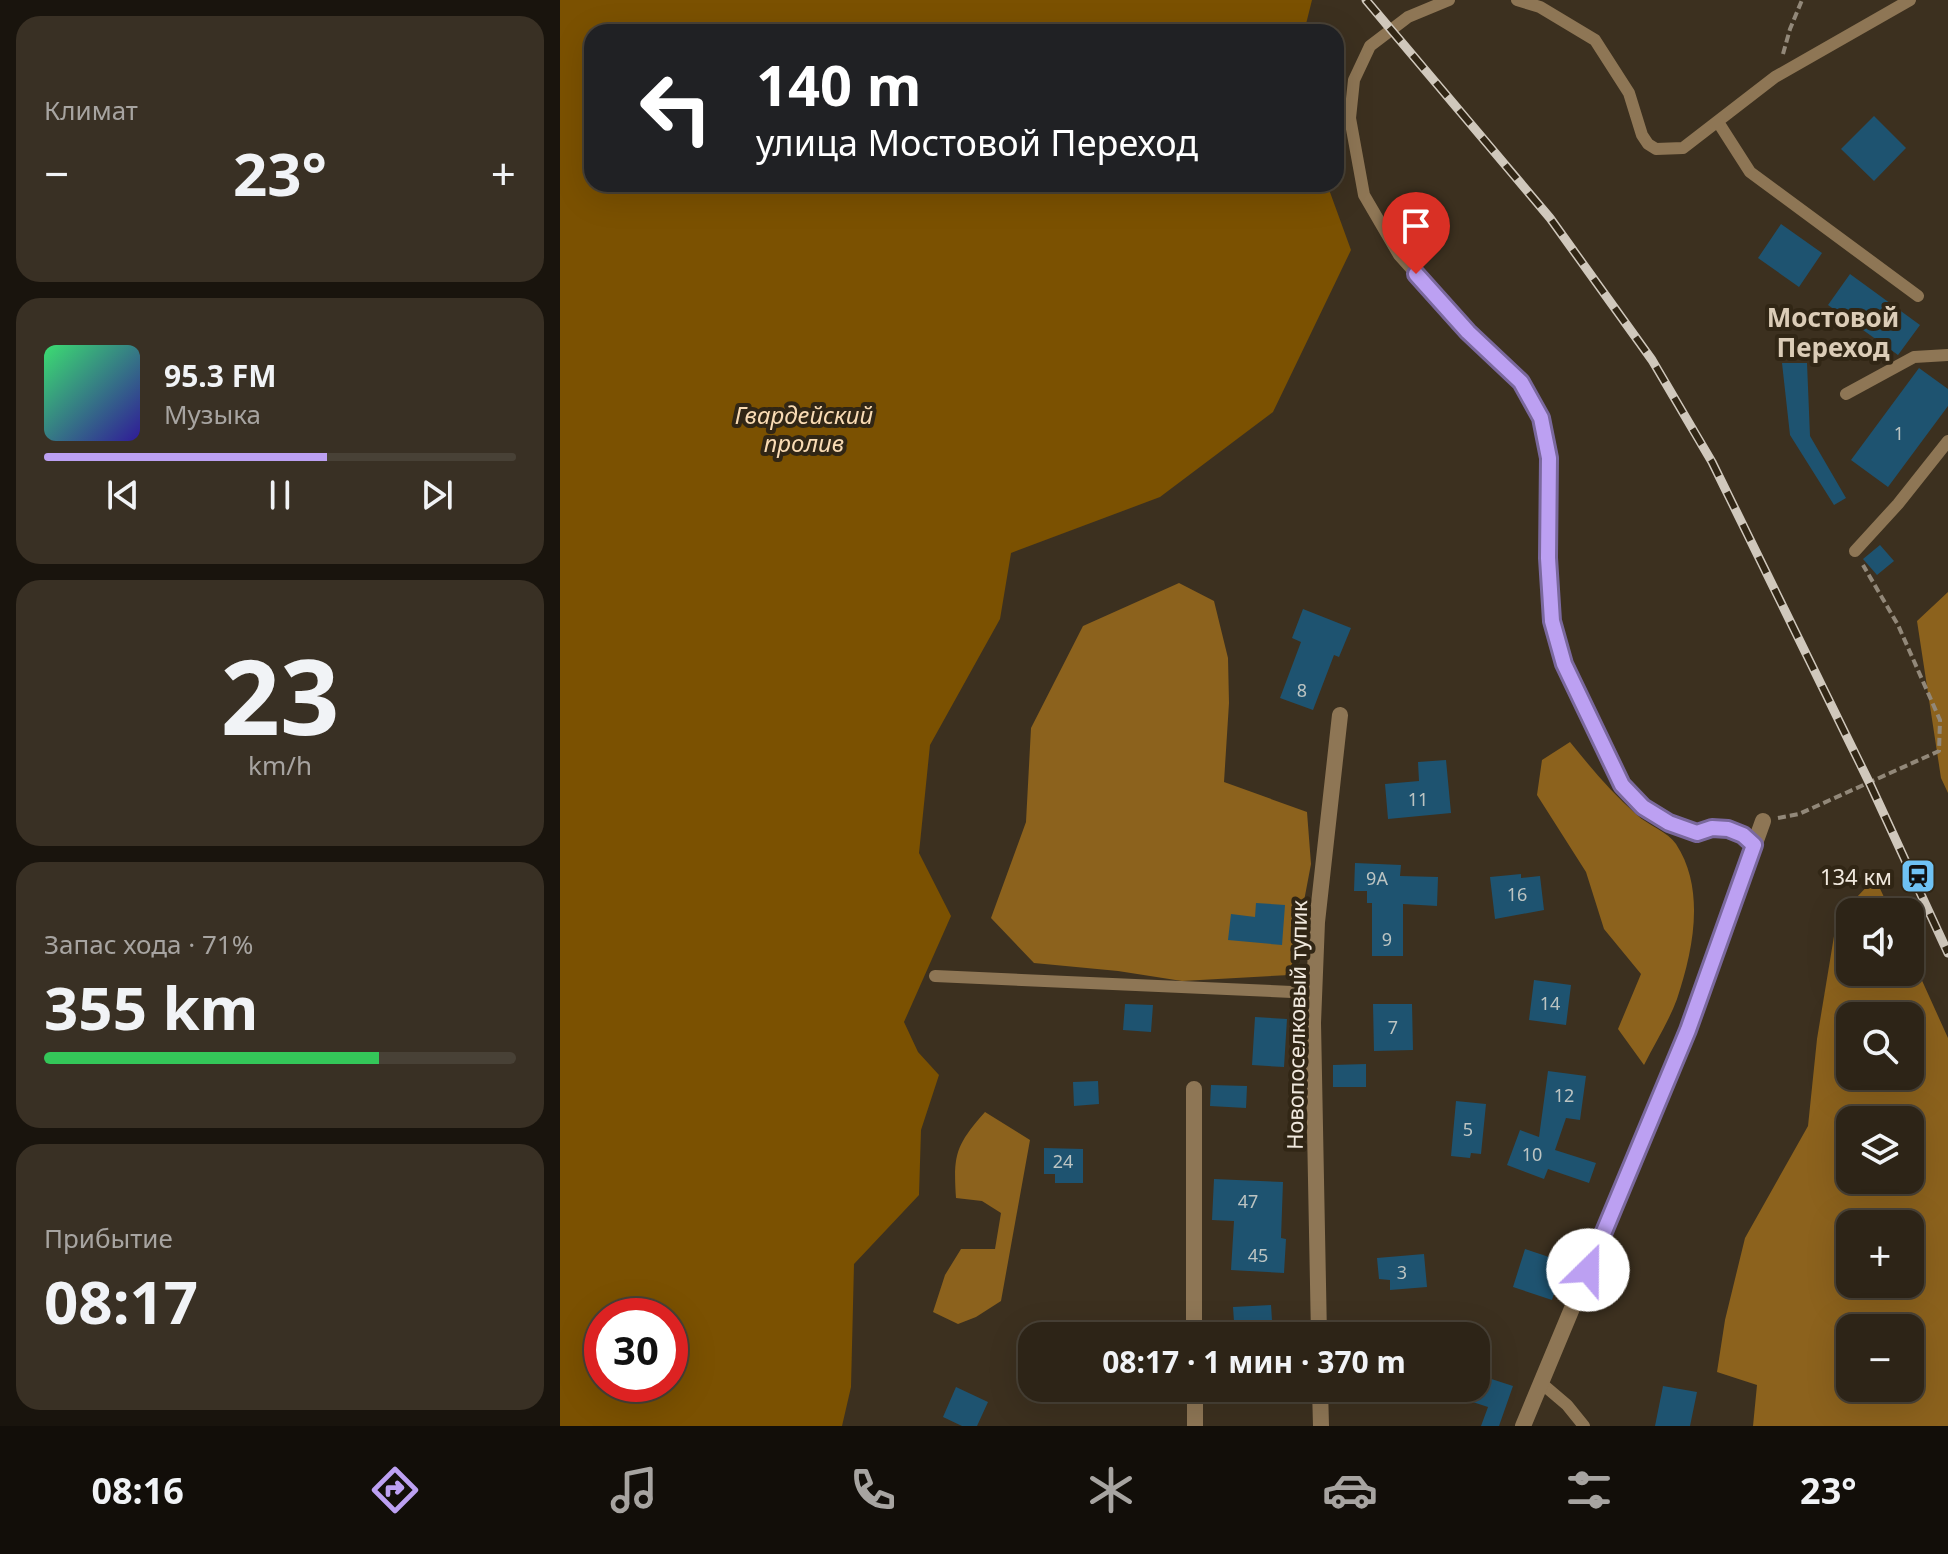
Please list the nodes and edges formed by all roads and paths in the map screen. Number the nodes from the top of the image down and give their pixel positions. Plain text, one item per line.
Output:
1 (1449, 0) edge
2 (1517, 0) edge
3 (1802, 0) edge
4 (1910, 0) edge
5 (1775, 77) junction
6 (1718, 122) junction
7 (1918, 296) dead end
8 (1948, 355) edge
9 (1846, 394) dead end
10 (1948, 441) edge
11 (1855, 551) joint
12 (1340, 715) dead end
13 (1763, 821) joint
14 (1754, 845) junction
15 (935, 976) dead end
16 (1314, 993) junction
17 (1194, 1089) dead end
18 (1194, 1322) edge
19 (1319, 1322) edge
20 (1540, 1382) junction
21 (1195, 1402) edge
22 (1320, 1402) edge
23 (1195, 1426) edge
24 (1321, 1426) edge
25 (1523, 1426) edge
26 (1584, 1426) edge

1 - 14 lane
2 - 6 lane
3 - 5 path
4 - 5 lane
5 - 6 lane
6 - 7 lane
8 - 9 lane
10 - 11 lane
11 - 13 path
12 - 16 street, Новопоселковый тупик
13 - 14 street
14 - 20 street
15 - 16 lane
16 - 19 street, Новопоселковый тупик
17 - 18 street
20 - 25 street
20 - 26 lane
21 - 23 street
22 - 24 street

